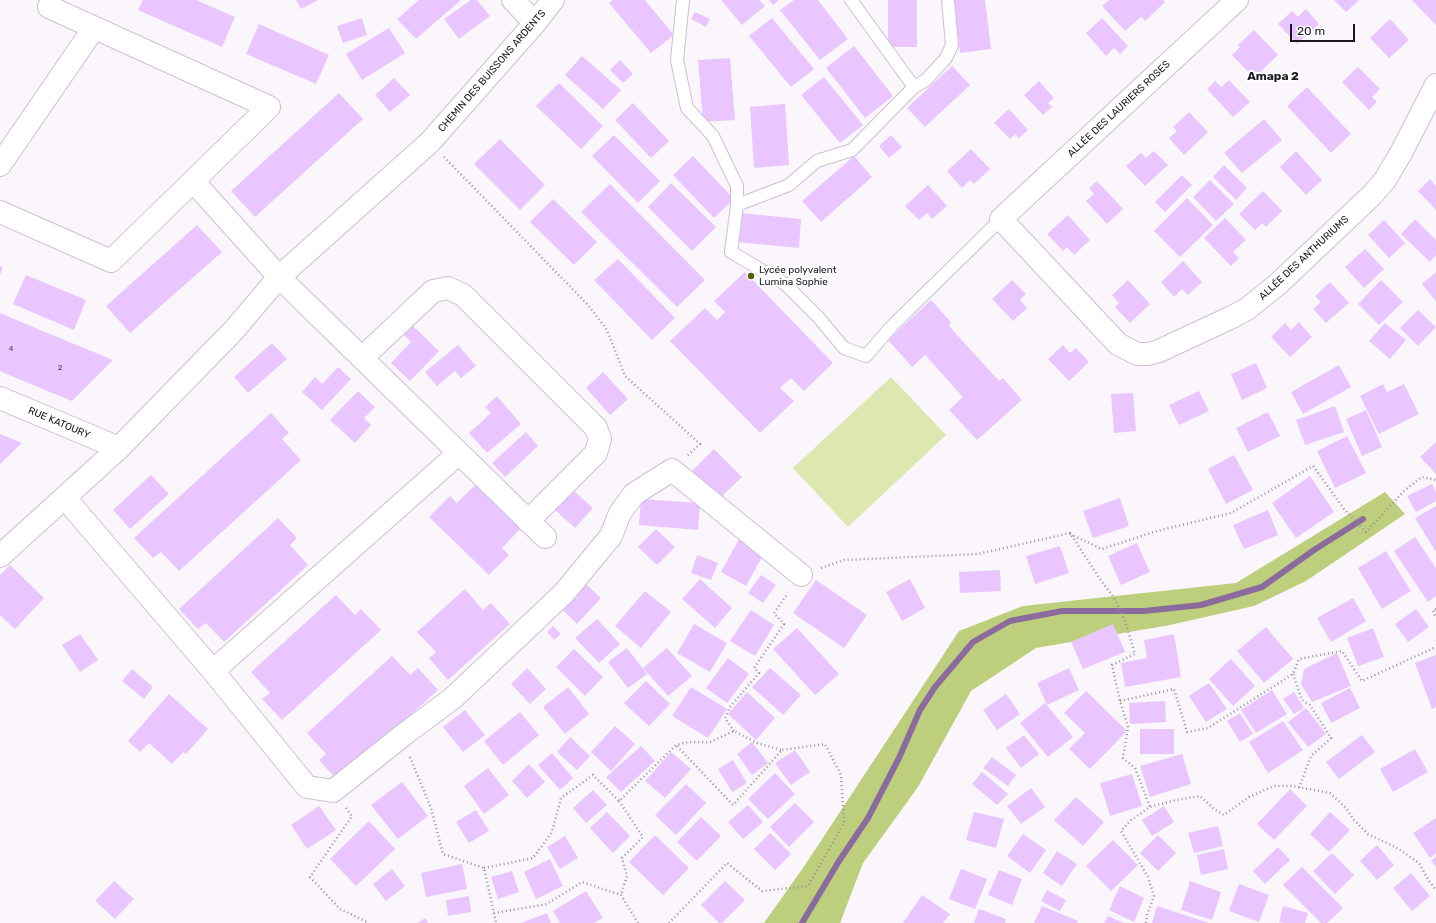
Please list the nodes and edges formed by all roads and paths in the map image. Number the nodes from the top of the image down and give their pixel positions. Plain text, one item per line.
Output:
1 (512, 0) edge
2 (553, 0) edge
3 (683, 0) edge
4 (851, 0) edge
5 (948, 0) edge
6 (1237, 0) edge
7 (49, 7) dead end
8 (535, 23) junction
9 (94, 28) junction
10 (1436, 85) edge
11 (914, 87) junction
12 (430, 142) junction
13 (0, 165) edge
14 (193, 180) junction
15 (737, 205) junction
16 (0, 212) edge
17 (1001, 219) junction
18 (279, 278) junction
19 (362, 358) junction
20 (0, 398) edge
21 (119, 448) junction
22 (459, 453) junction
23 (672, 470) junction
24 (1436, 480) edge
25 (65, 498) junction
26 (528, 520) junction
27 (1070, 534) junction
28 (545, 537) dead end
29 (0, 556) edge
30 (801, 575) junction
31 (1436, 609) edge
32 (1436, 618) edge
33 (1436, 647) edge
34 (213, 671) junction
35 (1293, 674) junction
36 (1120, 701) junction
37 (734, 731) junction
38 (402, 736) junction
39 (676, 745) junction
40 (782, 750) junction
41 (1299, 788) junction
42 (333, 791) junction
43 (619, 801) junction
44 (1150, 807) junction
45 (484, 868) junction
46 (1436, 890) edge
47 (622, 895) junction
48 (494, 913) junction
49 (369, 923) edge
50 (496, 923) edge
51 (638, 923) edge
52 (669, 923) edge
53 (1146, 923) edge

1 - 8 street
2 - 8 street, CHEMIN DES BUISSONS ARDENTS
3 - 15 lane
4 - 11 lane
5 - 11 lane
6 - 17 street, ALLÉE DES LAURIERS ROSES
7 - 9 street
8 - 12 street, CHEMIN DES BUISSONS ARDENTS
9 - 13 street
9 - 14 street
10 - 17 street, ALLÉE DES ANTHURIUMS
11 - 15 lane
12 - 18 street, CHEMIN DES BUISSONS ARDENTS
12 - 23 path
14 - 16 street
14 - 18 street
15 - 17 lane
18 - 19 street
18 - 21 street, CHEMIN DES BUISSONS ARDENTS
19 - 22 street
19 - 26 street
20 - 21 street, RUE KATOURY
21 - 25 street, CHEMIN DES BUISSONS ARDENTS
22 - 26 street
22 - 34 street
23 - 30 street
23 - 38 street
24 - 27 path
25 - 29 street, CHEMIN DES BUISSONS ARDENTS
25 - 34 street
26 - 28 street
27 - 30 path
27 - 36 path
30 - 37 path
31 - 32 path
33 - 35 path
34 - 42 street
35 - 36 path
35 - 41 path
36 - 44 path
37 - 39 path
37 - 40 path
38 - 42 street
38 - 45 path
39 - 40 path
39 - 43 path
40 - 52 path
41 - 44 path
41 - 46 path
42 - 49 path
43 - 45 path
43 - 47 path
44 - 53 path
45 - 48 path
47 - 48 path
47 - 51 path
48 - 50 path

